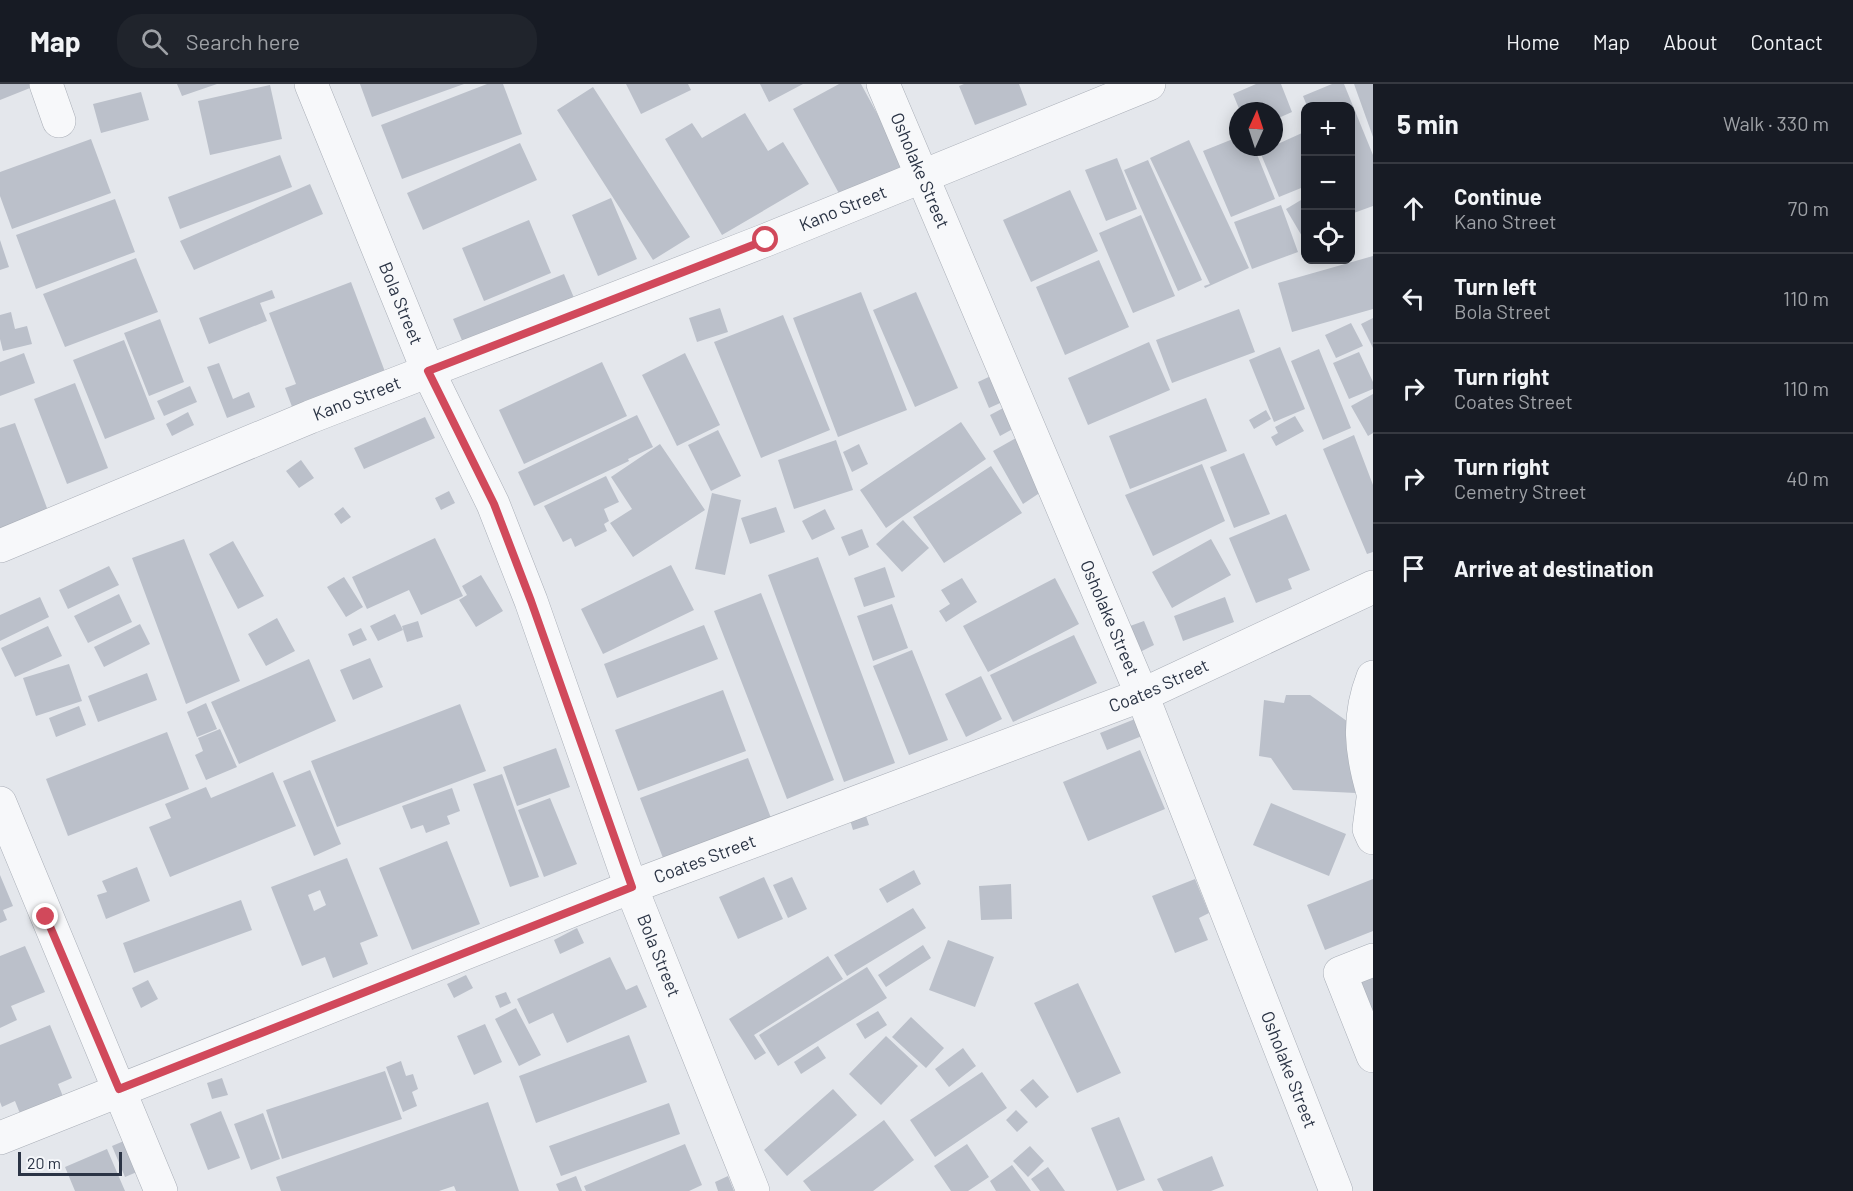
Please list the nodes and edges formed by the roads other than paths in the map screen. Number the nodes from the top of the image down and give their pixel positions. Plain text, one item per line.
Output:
1 (46, 84) edge
2 (311, 84) edge
3 (883, 84) edge
4 (1149, 84) edge
5 (59, 121) dead end
6 (921, 178) junction
7 (428, 371) junction
8 (0, 546) edge
9 (1373, 587) edge
10 (1373, 677) edge
11 (1142, 695) junction
12 (1373, 793) edge
13 (1373, 799) edge
14 (0, 803) edge
15 (1373, 838) edge
16 (632, 887) junction
17 (1373, 960) edge
18 (1373, 1056) edge
19 (119, 1089) junction
20 (0, 1138) edge
21 (161, 1191) edge
22 (753, 1191) edge
23 (1336, 1191) edge

1 - 5 street
2 - 7 street, Bola Street
3 - 6 street, Osholake Street
4 - 6 street, Kano Street
6 - 7 street, Kano Street
6 - 11 street, Osholake Street
7 - 8 street, Kano Street
7 - 16 street, Bola Street
9 - 11 street, Coates Street
10 - 12 street
11 - 16 street, Coates Street
11 - 23 street, Osholake Street
13 - 15 street
14 - 19 street
16 - 19 street, Coates Street
16 - 22 street, Bola Street
17 - 18 street
19 - 20 street, Coates Street
19 - 21 street

